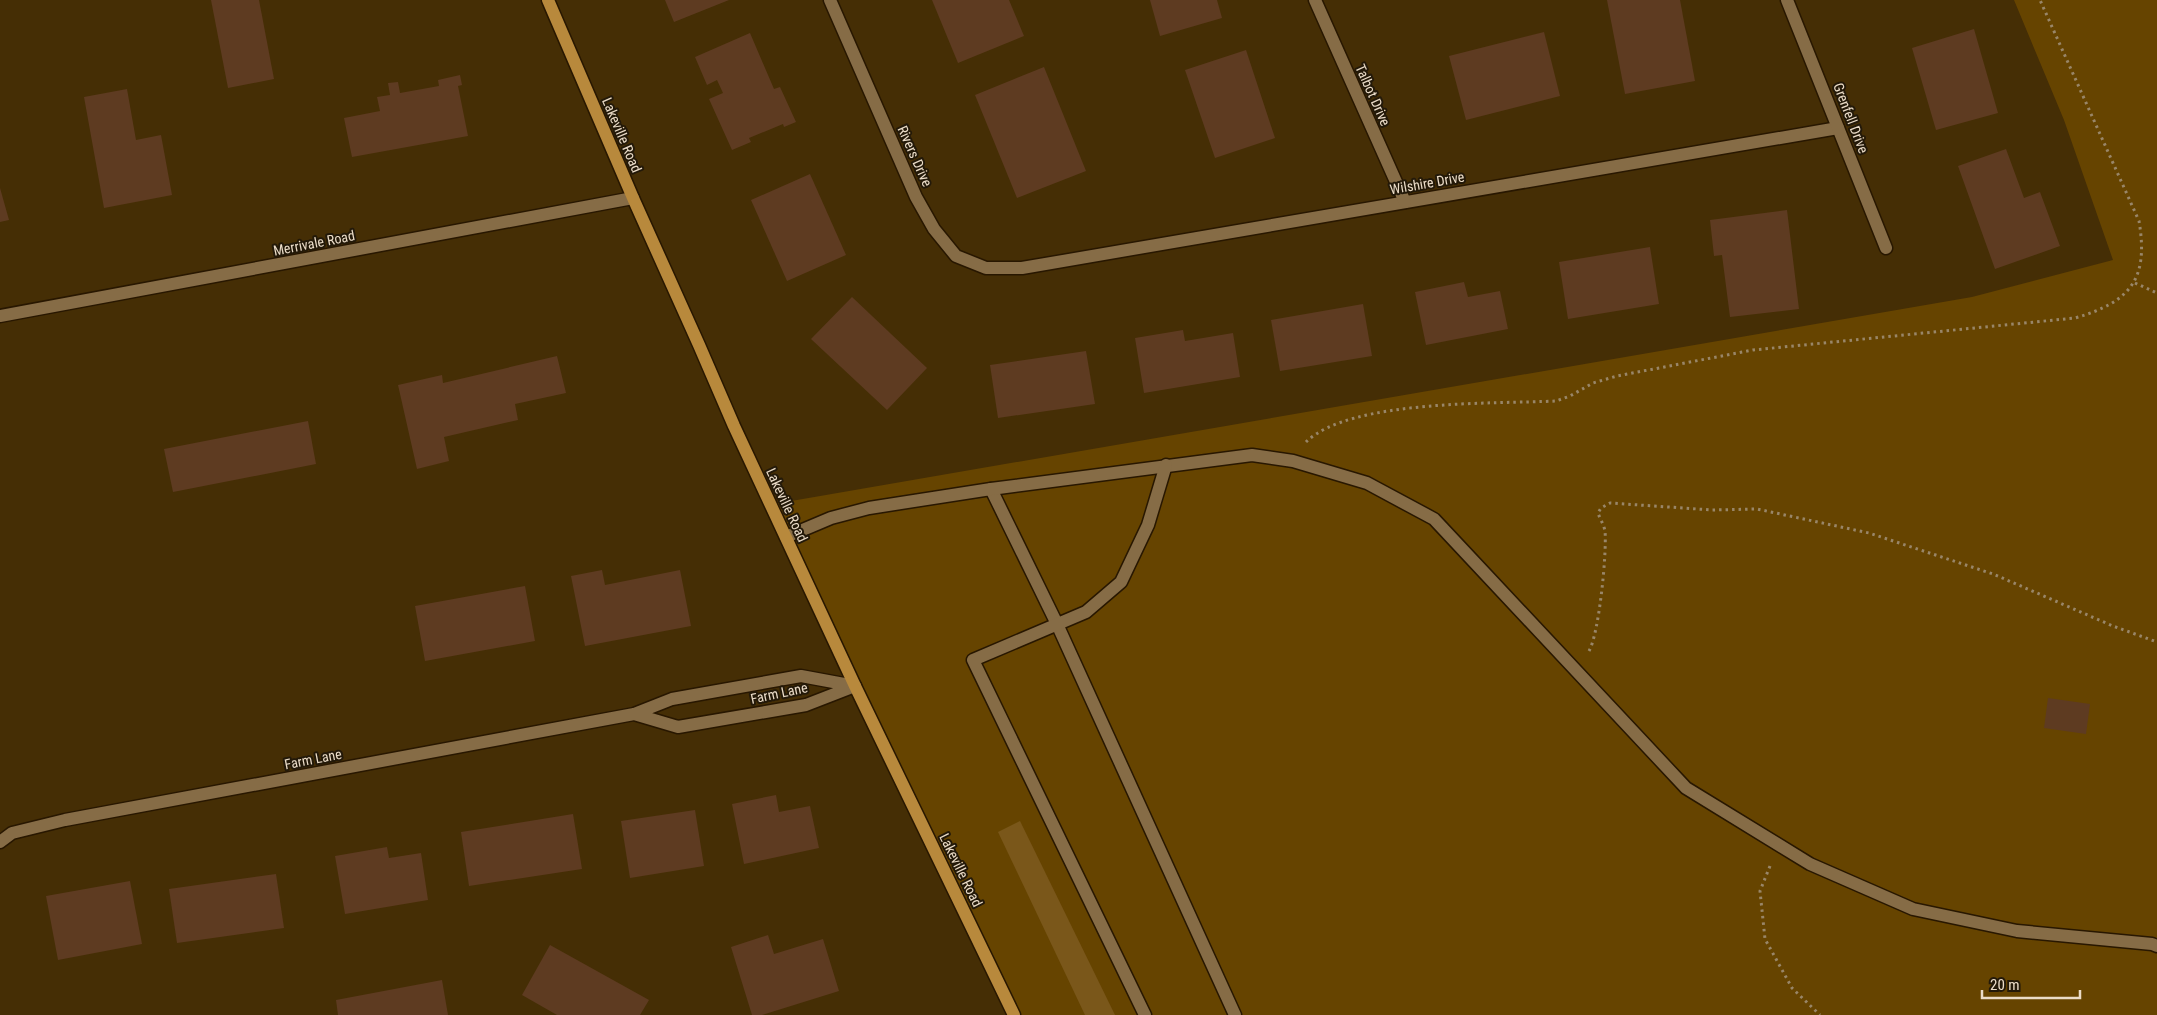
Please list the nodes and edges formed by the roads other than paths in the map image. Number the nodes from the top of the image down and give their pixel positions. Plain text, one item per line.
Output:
1 (548, 0) edge
2 (830, 0) edge
3 (1315, 0) edge
4 (1787, 0) edge
5 (1838, 128) junction
6 (633, 198) junction
7 (1405, 202) junction
8 (1886, 248) dead end
9 (1022, 268) joint
10 (0, 316) edge
11 (1166, 465) junction
12 (991, 489) junction
13 (786, 537) junction
14 (1057, 624) junction
15 (855, 686) junction
16 (634, 714) junction
17 (0, 842) edge
18 (2157, 946) edge
19 (1014, 1015) edge
20 (1145, 1015) edge
21 (1235, 1015) edge

1 - 6 main road, Lakeville Road
2 - 9 street, Rivers Drive
3 - 7 street, Talbot Drive
4 - 5 street, Grenfell Drive
5 - 7 street, Wilshire Drive
5 - 8 street, Grenfell Drive
6 - 10 street, Merrivale Road
6 - 13 main road, Lakeville Road
7 - 9 street, Wilshire Drive
11 - 12 street
11 - 14 street
11 - 18 street
12 - 13 street
12 - 14 street
13 - 15 main road, Lakeville Road
14 - 20 street
14 - 21 street
15 - 16 street, Farm Lane
15 - 16 street, Farm Lane
15 - 19 main road, Lakeville Road
16 - 17 street, Farm Lane

